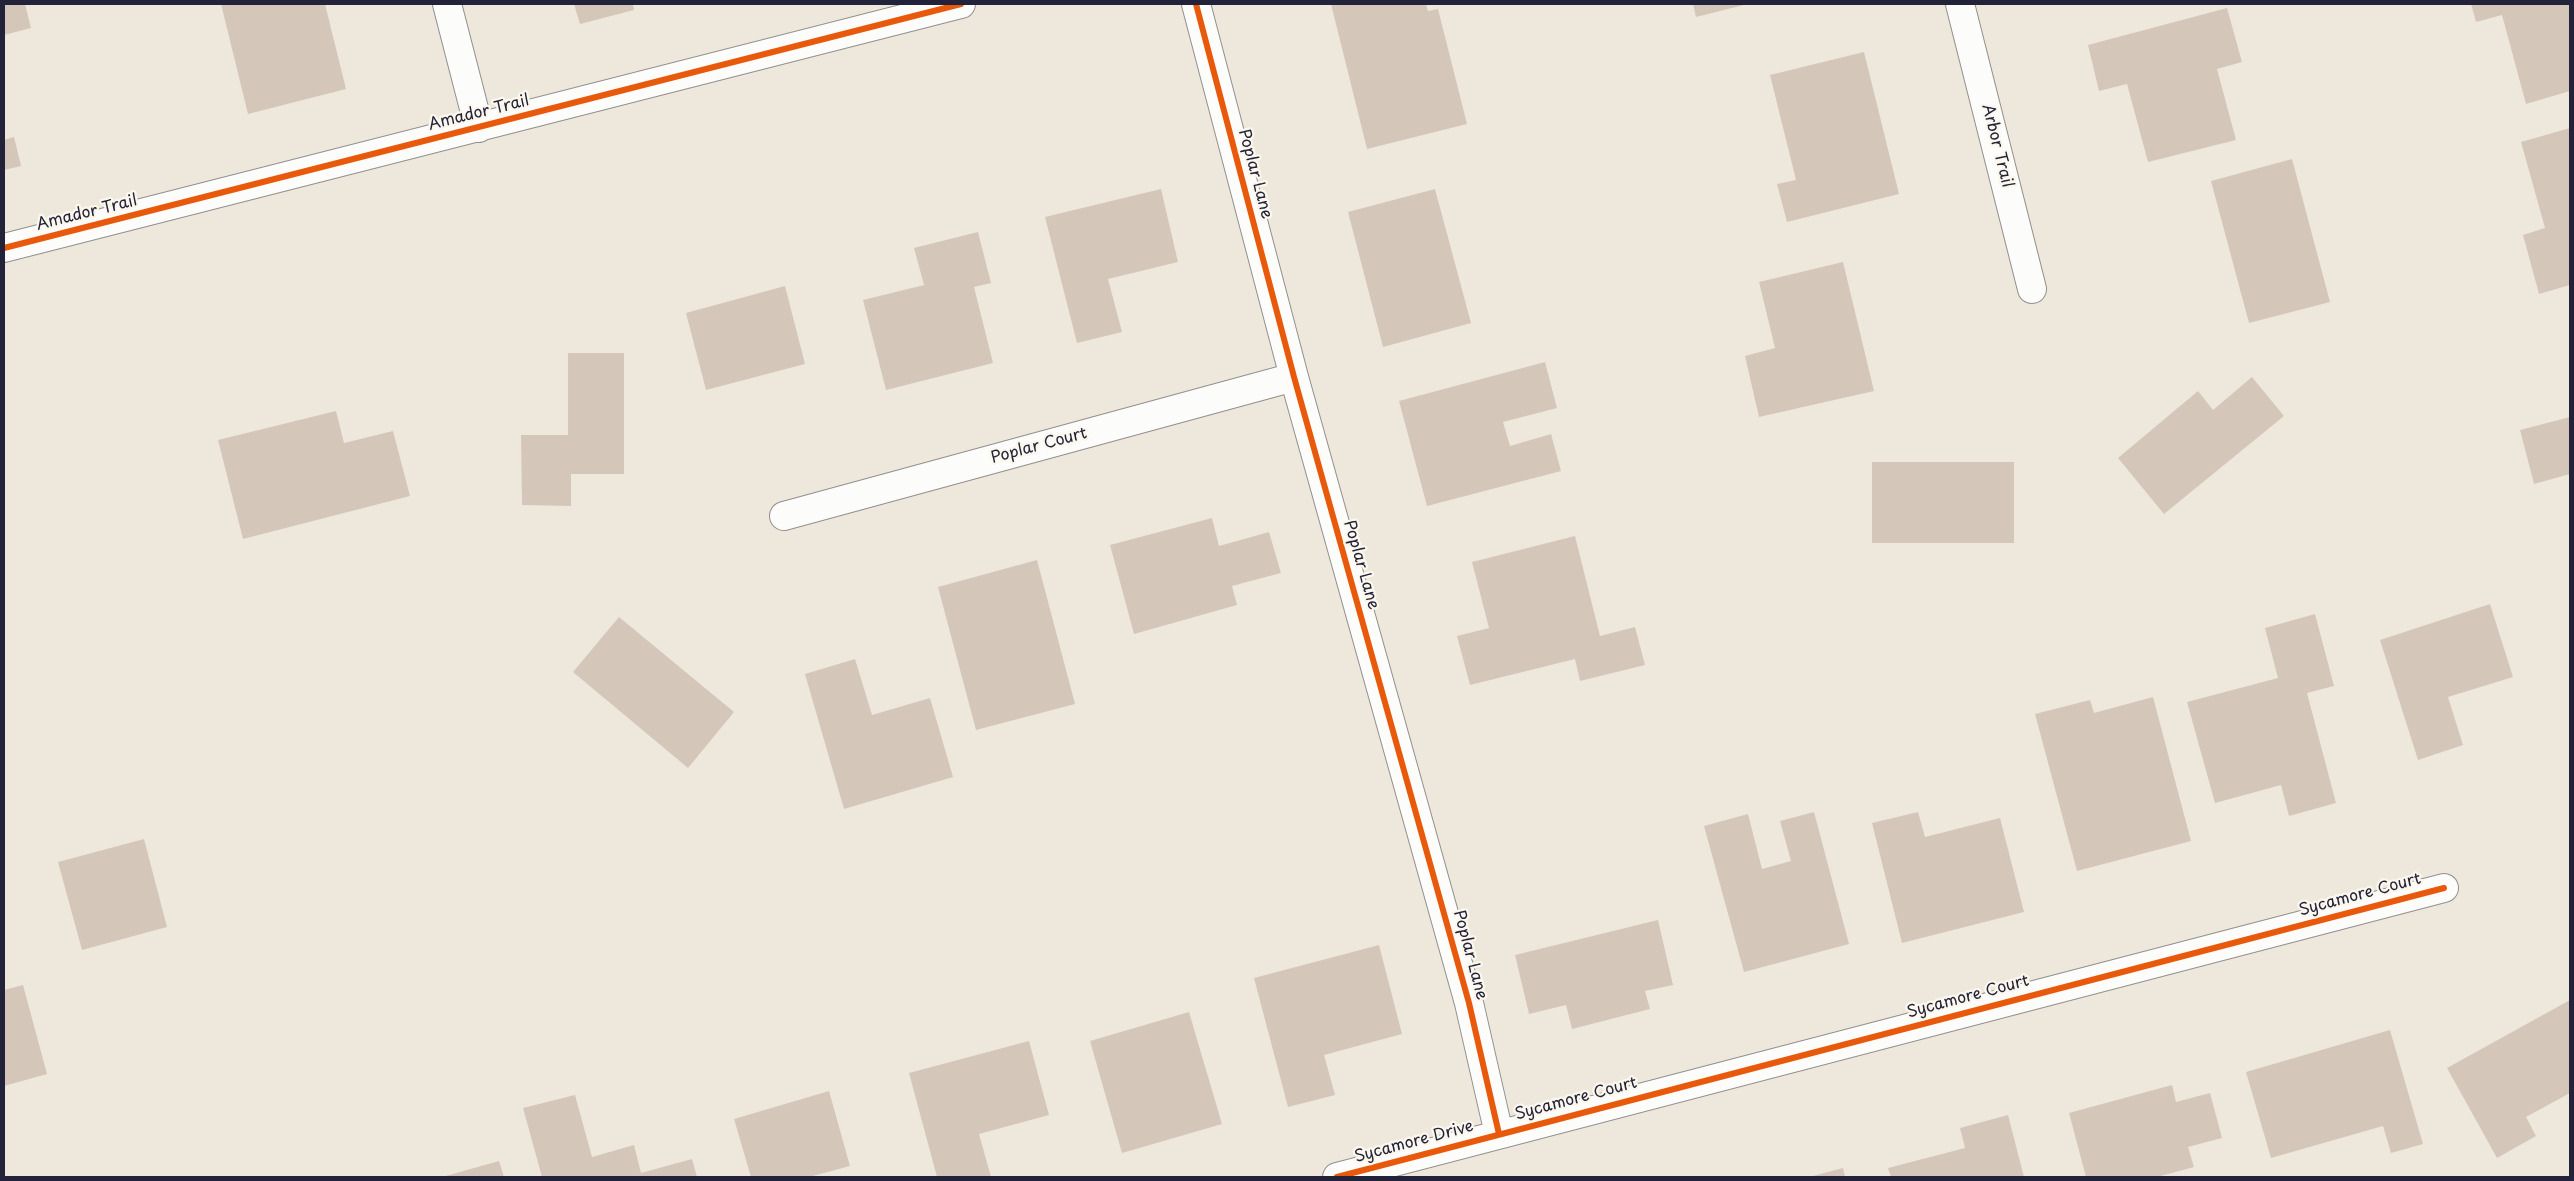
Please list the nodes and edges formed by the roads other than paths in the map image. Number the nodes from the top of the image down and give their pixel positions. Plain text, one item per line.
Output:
1 (447, 4) edge
2 (962, 4) edge
3 (1196, 4) edge
4 (1960, 4) edge
5 (479, 128) junction
6 (4, 248) edge
7 (2032, 289) dead end
8 (1294, 377) junction
9 (784, 516) dead end
10 (2444, 888) dead end
11 (1499, 1134) junction
12 (1337, 1177) edge

1 - 5 street
2 - 5 street, Amador Trail
3 - 8 street, Poplar Lane
4 - 7 street, Arbor Trail
5 - 6 street, Amador Trail
8 - 9 street, Poplar Court
8 - 11 street, Poplar Lane
10 - 11 street, Sycamore Court
11 - 12 street, Sycamore Drive

